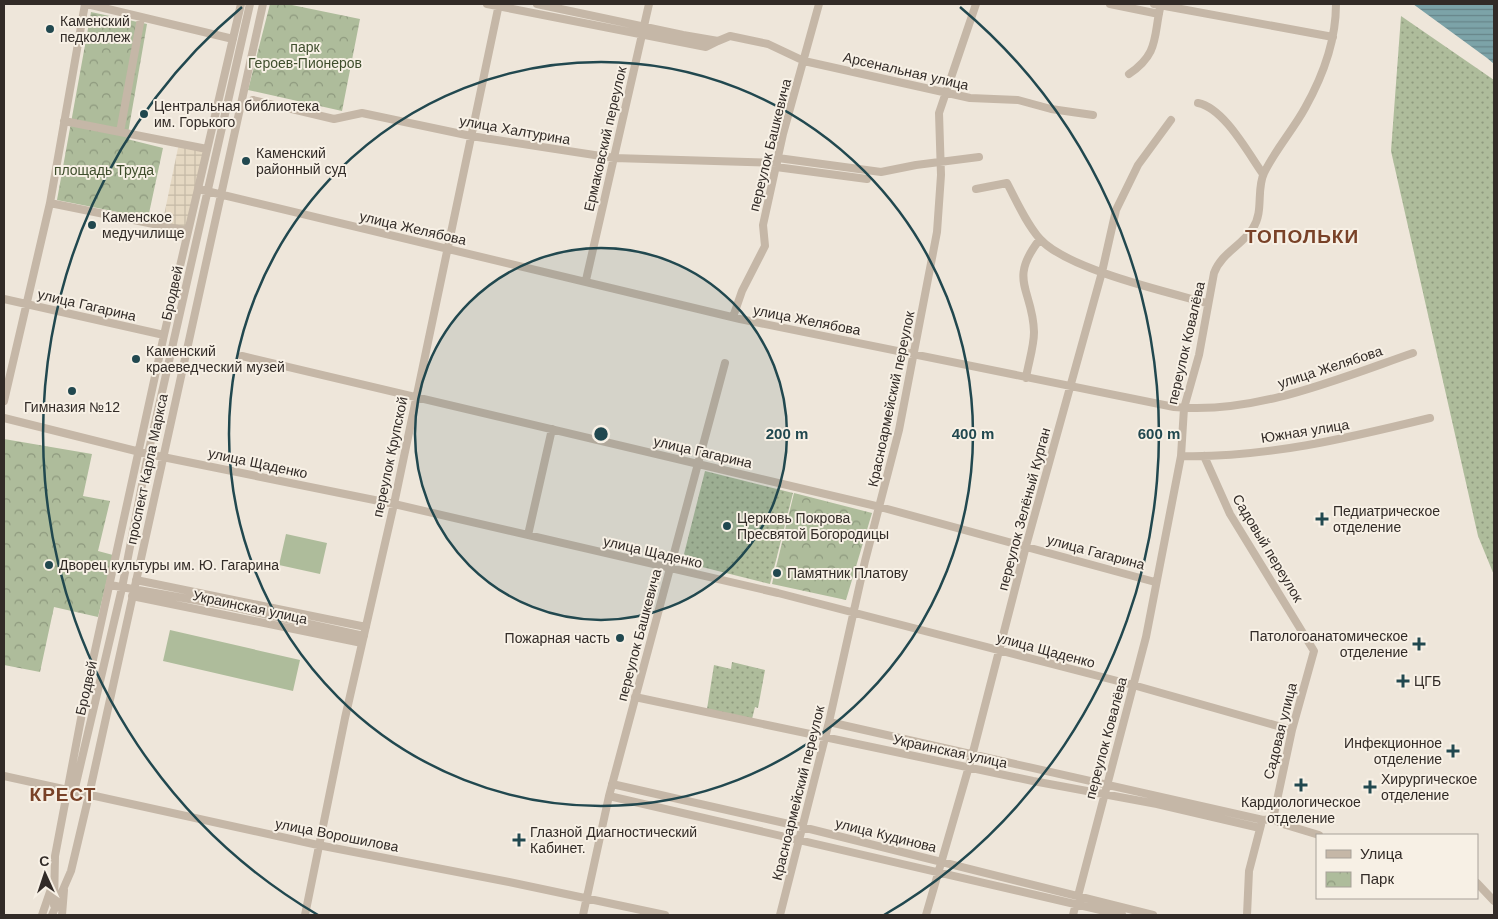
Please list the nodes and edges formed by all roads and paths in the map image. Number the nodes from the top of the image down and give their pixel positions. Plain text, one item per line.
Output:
1 (86, 4) edge
2 (241, 4) edge
3 (250, 4) edge
4 (263, 4) edge
5 (487, 4) edge
6 (538, 4) edge
7 (649, 4) edge
8 (819, 4) edge
9 (976, 4) edge
10 (1110, 4) edge
11 (1159, 4) edge
12 (1336, 4) edge
13 (499, 5) edge
14 (1159, 14) junction
15 (141, 18) junction
16 (643, 27) junction
17 (642, 36) junction
18 (1333, 37) junction
19 (233, 39) junction
20 (718, 41) junction
21 (804, 61) junction
22 (1129, 74) dead end
23 (945, 92) junction
24 (253, 100) dead end
25 (1198, 103) dead end
26 (1093, 116) dead end
27 (1171, 120) dead end
28 (64, 121) junction
29 (120, 132) junction
30 (471, 136) junction
31 (207, 148) junction
32 (979, 157) dead end
33 (614, 158) junction
34 (941, 162) junction
35 (777, 163) junction
36 (1263, 174) junction
37 (867, 179) dead end
38 (198, 189) junction
39 (976, 189) dead end
40 (208, 191) junction
41 (221, 194) junction
42 (50, 203) junction
43 (188, 231) junction
44 (1040, 239) junction
45 (447, 248) junction
46 (1102, 272) junction
47 (586, 280) junction
48 (4, 298) edge
49 (1207, 303) junction
50 (27, 304) junction
51 (733, 317) junction
52 (164, 335) junction
53 (1413, 353) dead end
54 (915, 354) junction
55 (242, 356) dead end
56 (725, 363) dead end
57 (1026, 378) junction
58 (1070, 388) junction
59 (415, 396) junction
60 (4, 401) edge
61 (1184, 408) junction
62 (4, 418) edge
63 (1430, 418) dead end
64 (552, 429) junction
65 (139, 452) junction
66 (148, 454) junction
67 (162, 456) junction
68 (1181, 456) junction
69 (1204, 456) junction
70 (697, 463) junction
71 (394, 504) junction
72 (880, 507) junction
73 (528, 535) junction
74 (1026, 546) junction
75 (670, 568) junction
76 (1155, 582) junction
77 (110, 585) junction
78 (122, 588) junction
79 (134, 588) junction
80 (223, 605) junction
81 (852, 613) junction
82 (366, 627) junction
83 (363, 640) junction
84 (1314, 650) joint
85 (1000, 651) junction
86 (1133, 685) junction
87 (635, 697) junction
88 (829, 722) junction
89 (1292, 730) junction
90 (825, 737) junction
91 (972, 756) junction
92 (969, 767) junction
93 (4, 776) edge
94 (612, 784) junction
95 (1106, 786) junction
96 (71, 791) junction
97 (88, 795) junction
98 (1104, 795) junction
99 (609, 796) junction
100 (1273, 819) junction
101 (1263, 820) junction
102 (802, 827) junction
103 (1260, 828) junction
104 (1316, 834) edge
105 (798, 839) junction
106 (318, 845) junction
107 (940, 861) junction
108 (938, 872) junction
109 (1478, 884) edge
110 (53, 885) junction
111 (64, 888) junction
112 (586, 900) junction
113 (1076, 901) junction
114 (1494, 901) edge
115 (53, 911) edge
116 (42, 915) edge
117 (62, 915) edge
118 (305, 915) edge
119 (583, 915) edge
120 (665, 915) edge
121 (780, 915) edge
122 (926, 915) edge
123 (1072, 915) edge
124 (1122, 915) edge
125 (1153, 915) edge
126 (1247, 915) edge

1 - 15 street
1 - 28 street
2 - 19 street, проспект Карла Маркса
3 - 40 street, Бродвей
4 - 41 street, проспект Карла Маркса
5 - 13 street, Арсенальная улица
6 - 16 street, Арсенальная улица
7 - 16 street, Ермаковский переулок
8 - 21 street, переулок Башкевича
9 - 23 street, Красноармейский переулок
10 - 14 street
11 - 14 street
11 - 18 street
12 - 18 street
13 - 17 street, Арсенальная улица
13 - 30 street, переулок Крупской
14 - 22 street
15 - 19 street
15 - 29 street
16 - 17 street, Ермаковский переулок
16 - 20 street, Арсенальная улица
17 - 20 street, Арсенальная улица
17 - 33 street, Ермаковский переулок
18 - 36 street, переулок Ковалёва
19 - 31 street, проспект Карла Маркса
20 - 21 street, Арсенальная улица
21 - 23 street, Арсенальная улица
21 - 35 street, переулок Башкевича
23 - 26 street, Арсенальная улица
23 - 34 street, Красноармейский переулок
24 - 30 street, улица Халтурина
25 - 36 street
27 - 46 street, переулок Зелёный Курган
28 - 29 street
28 - 42 street
29 - 31 street
30 - 33 street, улица Халтурина
30 - 45 street, переулок Крупской
31 - 38 street, проспект Карла Маркса
32 - 34 street, улица Халтурина
33 - 35 street, улица Халтурина
33 - 47 street, Ермаковский переулок
34 - 35 street, улица Халтурина
34 - 54 street, Красноармейский переулок
35 - 37 street
35 - 51 street, переулок Башкевича
36 - 49 street, переулок Ковалёва
38 - 40 street, улица Желябова
38 - 43 street, проспект Карла Маркса
39 - 44 street
40 - 41 street, улица Желябова
40 - 66 street, Бродвей
41 - 45 street, улица Желябова
41 - 67 street, проспект Карла Маркса
42 - 43 street
42 - 50 street
43 - 52 street, проспект Карла Маркса
44 - 46 street
44 - 57 street
45 - 47 street, улица Желябова
45 - 59 street, переулок Крупской
46 - 49 street
46 - 58 street, переулок Зелёный Курган
47 - 51 street, улица Желябова
48 - 50 street, улица Гагарина
49 - 61 street, переулок Ковалёва
50 - 52 street, улица Гагарина
50 - 60 street
51 - 54 street, улица Желябова
52 - 65 street, проспект Карла Маркса
53 - 61 street, улица Желябова
54 - 57 street, улица Желябова
54 - 72 street, Красноармейский переулок
55 - 59 street, улица Гагарина
56 - 70 street, переулок Башкевича
57 - 58 street, улица Желябова
58 - 61 street, улица Желябова
58 - 74 street, переулок Зелёный Курган
59 - 64 street, улица Гагарина
59 - 71 street, переулок Крупской
61 - 68 street, переулок Ковалёва
62 - 65 street, улица Щаденко
63 - 69 street, Южная улица
64 - 70 street, улица Гагарина
64 - 73 street
65 - 66 street, улица Щаденко
65 - 77 street, проспект Карла Маркса
66 - 67 street, улица Щаденко
66 - 78 street, Бродвей
67 - 71 street, улица Щаденко
67 - 79 street, проспект Карла Маркса
68 - 69 street, Южная улица
68 - 76 street, переулок Ковалёва
69 - 84 street, Садовый переулок
70 - 72 street, улица Гагарина
70 - 75 street, переулок Башкевича
71 - 73 street, улица Щаденко
71 - 82 street, переулок Крупской
72 - 74 street, улица Гагарина
72 - 81 street, Красноармейский переулок
73 - 75 street, улица Щаденко
74 - 76 street, улица Гагарина
74 - 85 street, переулок Зелёный Курган
75 - 81 street, улица Щаденко
75 - 87 street, переулок Башкевича
76 - 86 street, переулок Ковалёва
77 - 78 street
77 - 96 street, проспект Карла Маркса
78 - 79 street
78 - 96 street, Бродвей
79 - 80 street, Украинская улица
79 - 80 street, Украинская улица
79 - 97 street, проспект Карла Маркса
80 - 82 street, Украинская улица
80 - 83 street, Украинская улица
81 - 85 street, улица Щаденко
81 - 88 street, Красноармейский переулок
82 - 83 street, переулок Крупской
83 - 106 street, переулок Крупской
84 - 89 street, Садовая улица
85 - 86 street, улица Щаденко
85 - 91 street, переулок Зелёный Курган
86 - 89 street, улица Щаденко
86 - 95 street, переулок Ковалёва
87 - 90 street, Украинская улица
87 - 94 street, переулок Башкевича
88 - 90 street, Красноармейский переулок
88 - 91 street, Украинская улица
89 - 100 street, Садовая улица
90 - 92 street, Украинская улица
90 - 102 street, Красноармейский переулок
91 - 92 street, переулок Зелёный Курган
91 - 95 street, Украинская улица
92 - 98 street, Украинская улица
92 - 107 street, переулок Зелёный Курган
93 - 96 street, улица Ворошилова
94 - 99 street, переулок Башкевича
94 - 102 street, улица Кудинова
95 - 98 street, переулок Ковалёва
95 - 101 street, Украинская улица
96 - 97 street, улица Ворошилова
96 - 110 street, проспект Карла Маркса
97 - 106 street, улица Ворошилова
97 - 111 street, проспект Карла Маркса
98 - 103 street, Украинская улица
98 - 113 street, переулок Ковалёва
99 - 105 street, улица Кудинова
99 - 112 street, переулок Башкевича
100 - 101 street, Украинская улица
100 - 104 street
101 - 103 street
102 - 105 street, Красноармейский переулок
102 - 107 street, улица Кудинова
103 - 126 street
105 - 108 street, улица Кудинова
105 - 121 street, Красноармейский переулок
106 - 112 street, улица Ворошилова
106 - 118 street, переулок Крупской
107 - 108 street, переулок Зелёный Курган
107 - 113 street, улица Кудинова
108 - 113 street, улица Кудинова
108 - 122 street, переулок Зелёный Курган
109 - 114 street
110 - 115 street, проспект Карла Маркса
110 - 116 street
111 - 115 street, проспект Карла Маркса
111 - 117 street
112 - 119 street, переулок Башкевича
112 - 120 street, улица Ворошилова
113 - 123 street, переулок Ковалёва
113 - 124 street, улица Кудинова
113 - 125 street, улица Кудинова

